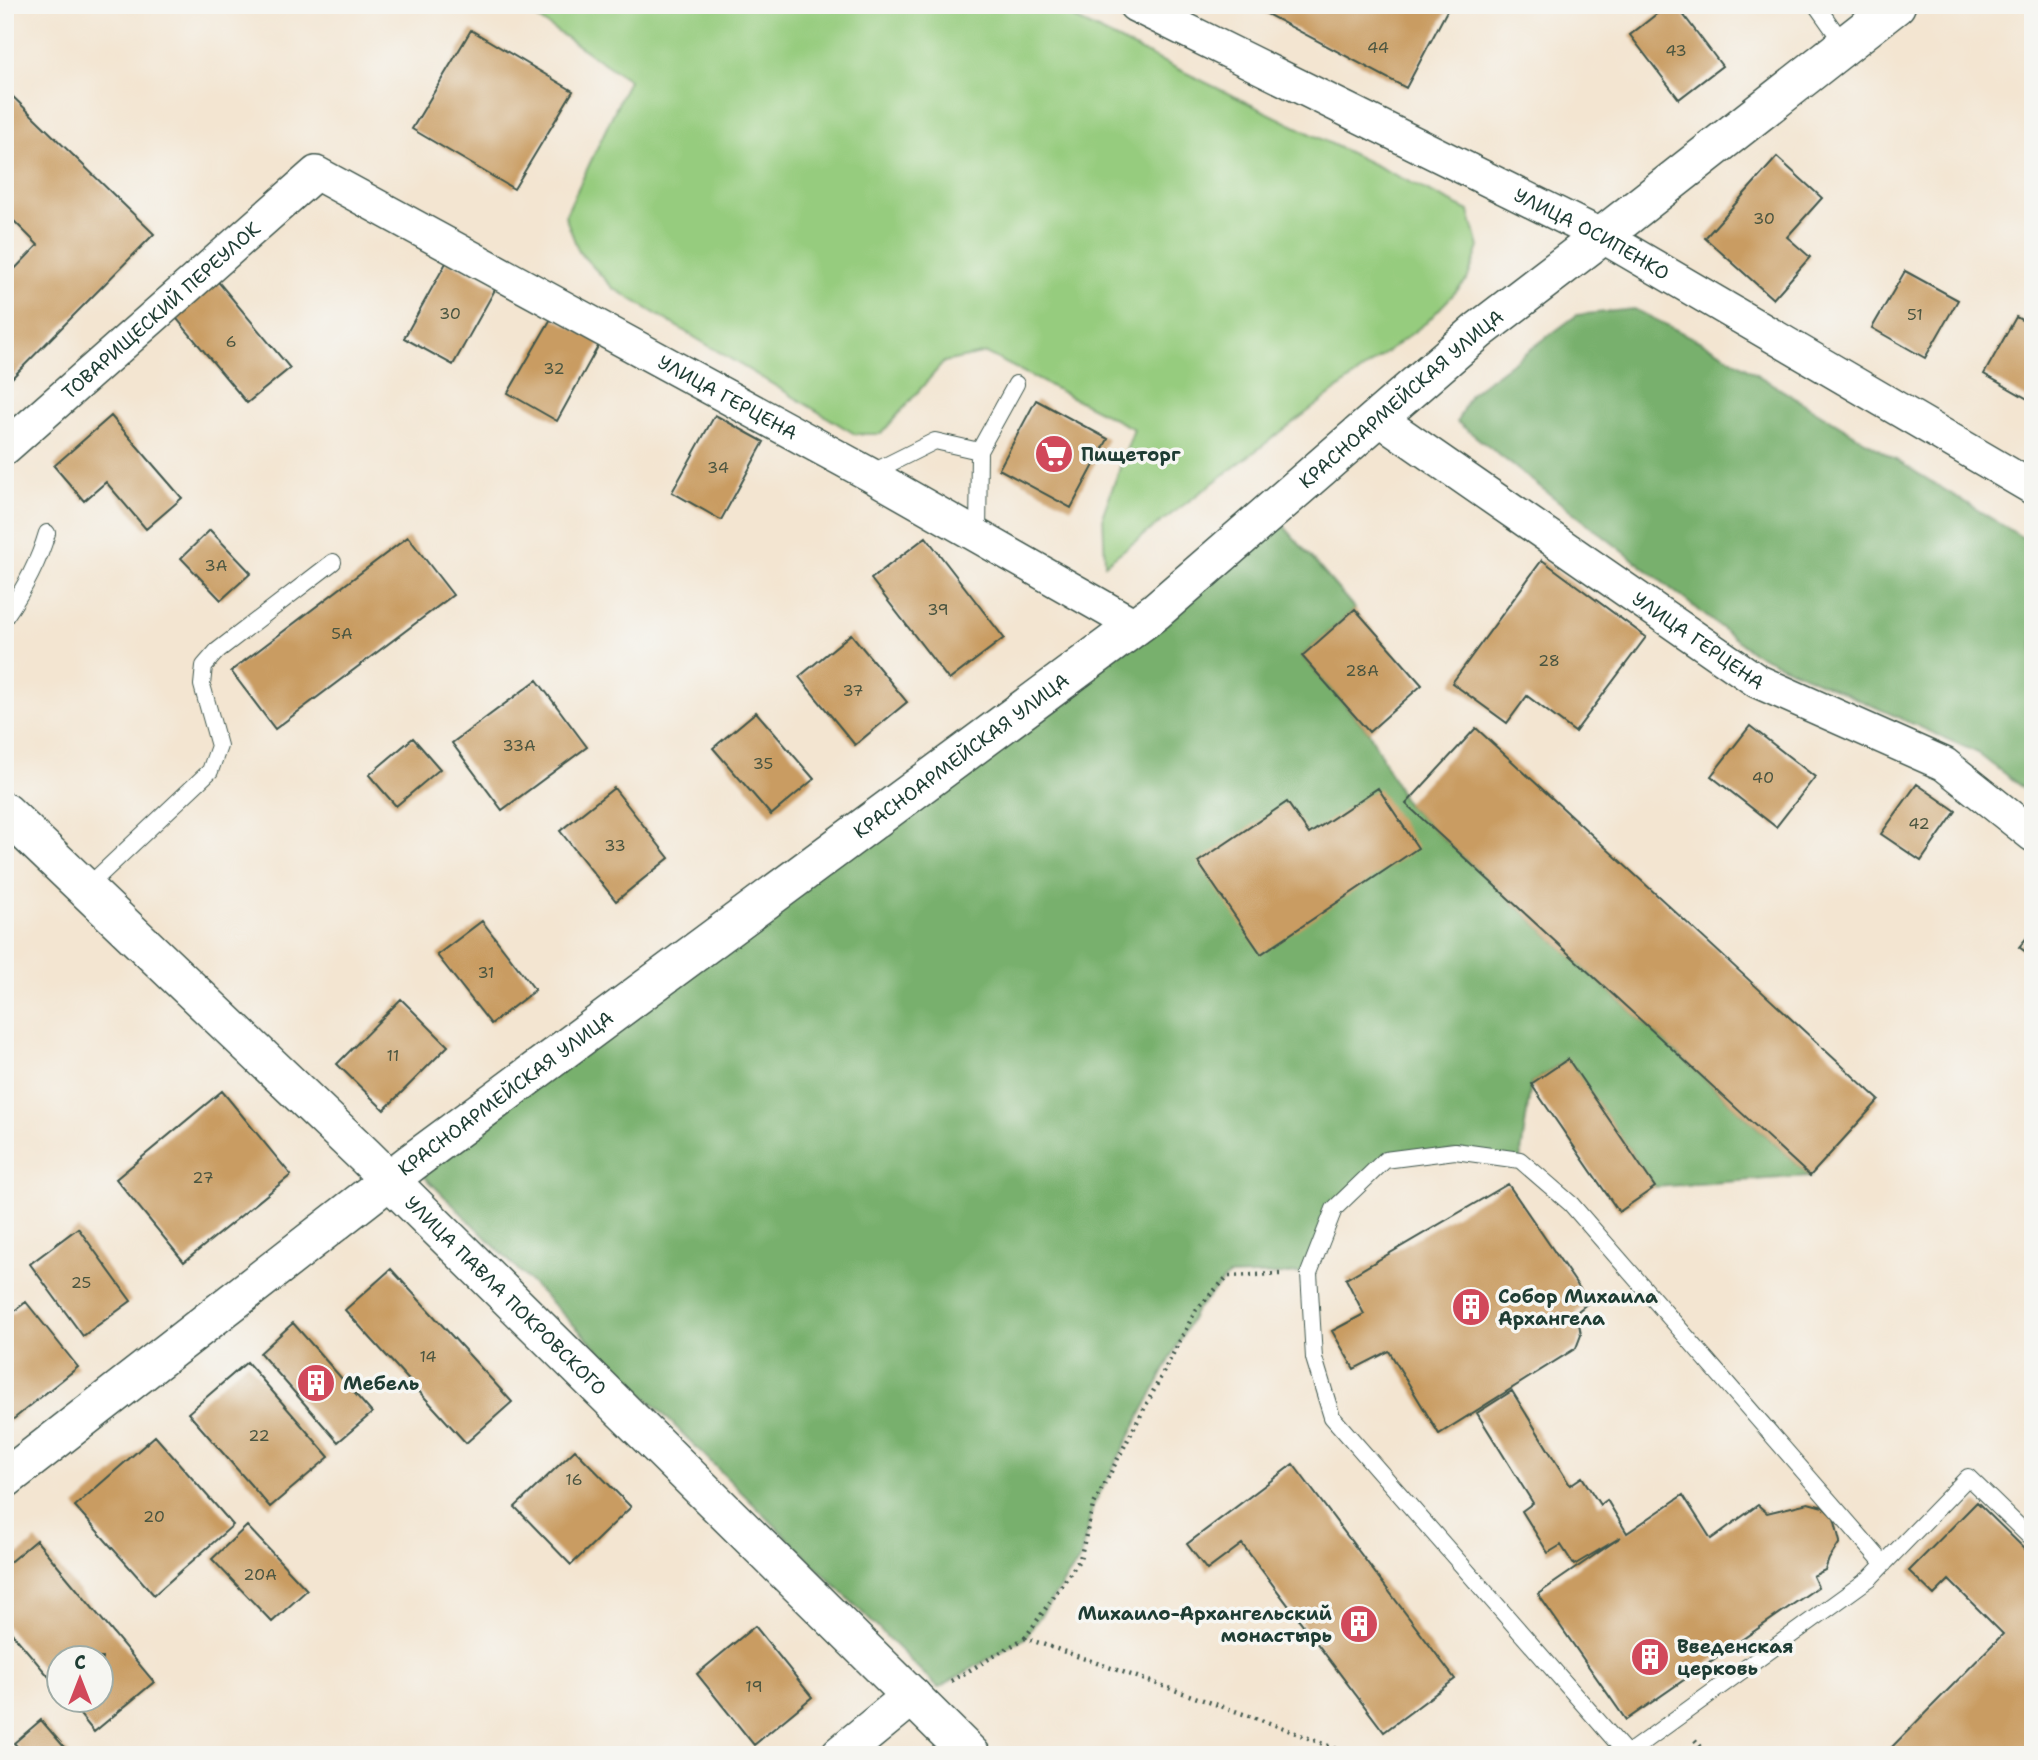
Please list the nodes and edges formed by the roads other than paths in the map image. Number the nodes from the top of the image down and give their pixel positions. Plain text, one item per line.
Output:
1 (1135, 5) edge
2 (1816, 5) edge
3 (1896, 5) edge
4 (1845, 46) junction
5 (316, 173) joint
6 (1602, 236) junction
7 (1016, 384) dead end
8 (1378, 418) junction
9 (5, 447) edge
10 (979, 451) junction
11 (869, 474) junction
12 (2033, 488) edge
13 (47, 533) dead end
14 (978, 535) junction
15 (333, 562) dead end
16 (5, 617) edge
17 (1136, 626) junction
18 (5, 813) edge
19 (2033, 835) edge
20 (85, 889) junction
21 (389, 1180) junction
22 (5, 1479) edge
23 (2033, 1540) edge
24 (1884, 1564) junction
25 (912, 1696) junction
26 (840, 1755) edge
27 (971, 1755) edge

1 - 6 street, УЛИЦА ОСИПЕНКО
2 - 4 lane
3 - 4 street, КРАСНОАРМЕЙСКАЯ УЛИЦА
4 - 6 street, КРАСНОАРМЕЙСКАЯ УЛИЦА
5 - 9 street, ТОВАРИЩЕСКИЙ ПЕРЕУЛОК
5 - 11 street, УЛИЦА ГЕРЦЕНА
6 - 8 street, КРАСНОАРМЕЙСКАЯ УЛИЦА
6 - 12 street, УЛИЦА ОСИПЕНКО
7 - 10 lane
8 - 17 street, КРАСНОАРМЕЙСКАЯ УЛИЦА
8 - 19 street, УЛИЦА ГЕРЦЕНА
10 - 11 lane
10 - 14 lane
11 - 14 street, УЛИЦА ГЕРЦЕНА
13 - 16 lane
14 - 17 street, УЛИЦА ГЕРЦЕНА
15 - 20 lane
17 - 21 street, КРАСНОАРМЕЙСКАЯ УЛИЦА
18 - 20 street, УЛИЦА ПАВЛА ПОКРОВСКОГО
20 - 21 street, УЛИЦА ПАВЛА ПОКРОВСКОГО
21 - 22 street, КРАСНОАРМЕЙСКАЯ УЛИЦА
21 - 25 street, УЛИЦА ПАВЛА ПОКРОВСКОГО
23 - 24 lane
24 - 24 lane
25 - 26 street
25 - 27 street, УЛИЦА ПАВЛА ПОКРОВСКОГО

